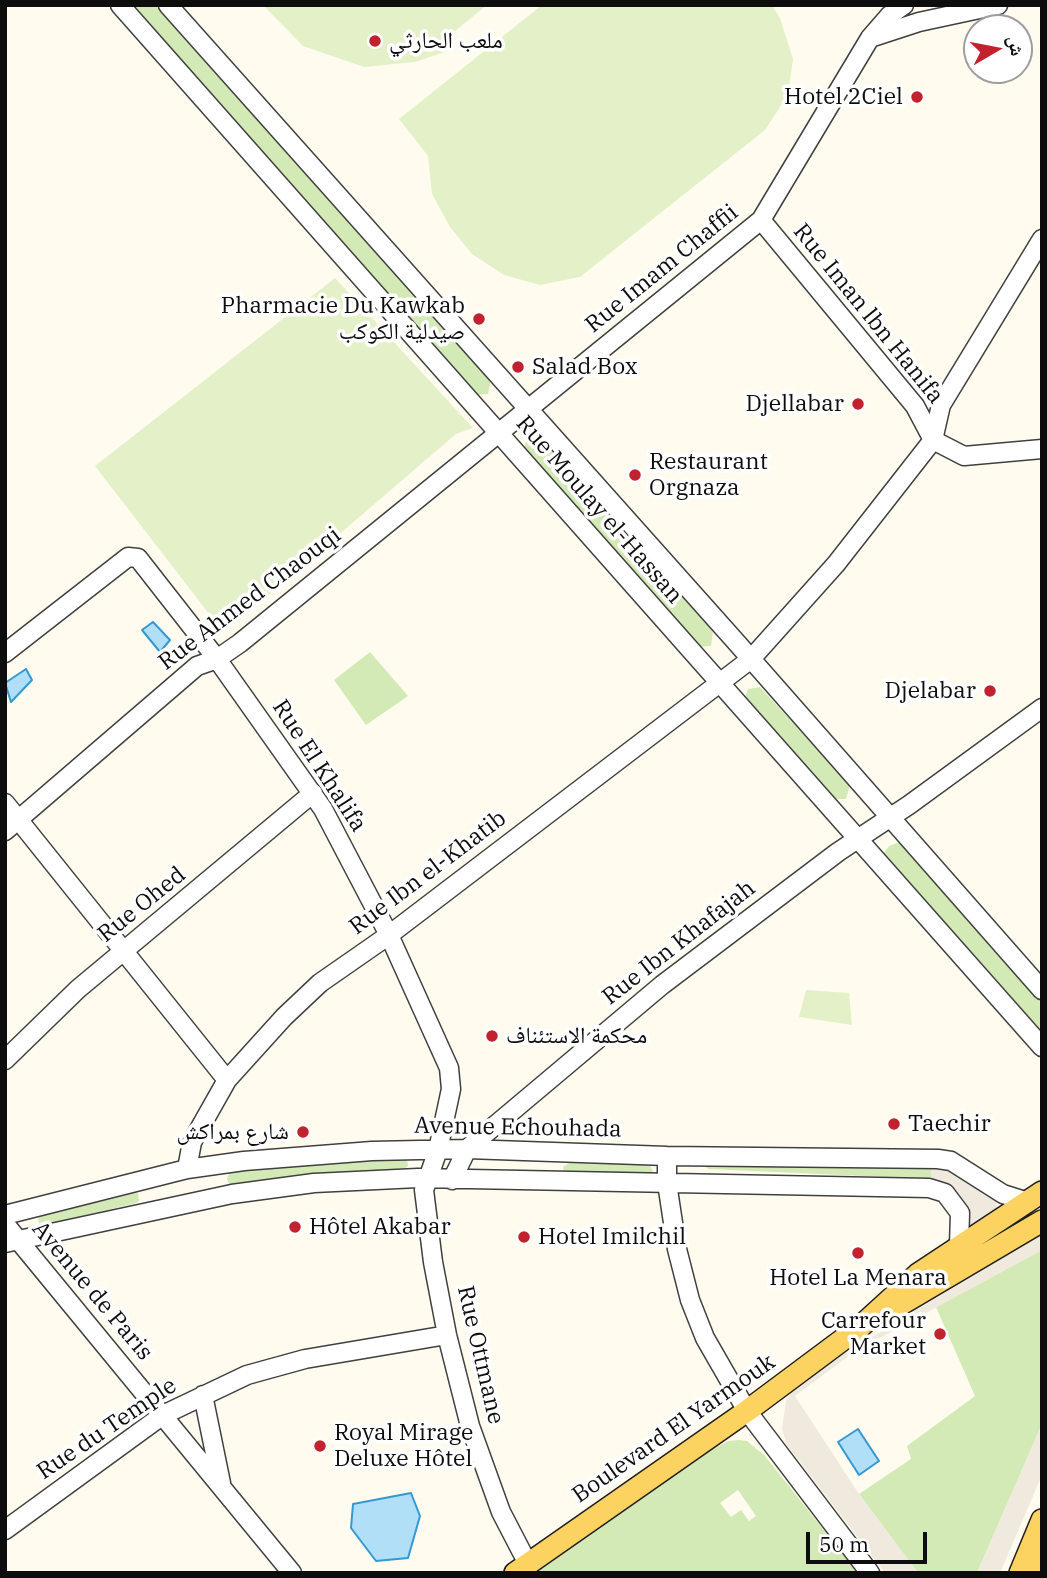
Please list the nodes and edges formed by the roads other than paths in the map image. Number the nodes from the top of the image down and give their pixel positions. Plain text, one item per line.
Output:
1 (120, 5) edge
2 (168, 5) edge
3 (904, 5) edge
4 (998, 5) edge
5 (870, 38) junction
6 (761, 220) junction
7 (1042, 239) edge
8 (528, 410) junction
9 (499, 434) junction
10 (933, 440) junction
11 (1042, 449) edge
12 (5, 653) edge
13 (217, 659) junction
14 (751, 659) junction
15 (719, 685) junction
16 (1041, 710) edge
17 (313, 793) junction
18 (5, 803) edge
19 (890, 817) junction
20 (12, 825) edge
21 (855, 839) junction
22 (388, 935) junction
23 (124, 952) junction
24 (1042, 990) edge
25 (1042, 1047) edge
26 (5, 1059) edge
27 (227, 1080) junction
28 (467, 1149) junction
29 (438, 1150) junction
30 (667, 1156) junction
31 (187, 1169) junction
32 (427, 1180) junction
33 (452, 1180) junction
34 (667, 1183) junction
35 (1033, 1196) edge
36 (5, 1215) edge
37 (1042, 1221) edge
38 (5, 1224) edge
39 (12, 1242) edge
40 (959, 1245) junction
41 (861, 1326) junction
42 (447, 1335) junction
43 (203, 1395) junction
44 (747, 1411) junction
45 (163, 1415) junction
46 (222, 1486) junction
47 (1042, 1520) edge
48 (5, 1530) edge
49 (1042, 1563) edge
50 (521, 1568) edge
51 (292, 1573) edge
52 (870, 1573) edge
53 (1020, 1573) edge
54 (1038, 1573) edge

1 - 9 street, Rue Moulay el-Hassan
2 - 8 street, Rue Moulay el-Hassan
3 - 5 street, Rue Imam Chaffii
4 - 5 street
5 - 6 street, Rue Imam Chaffii
6 - 8 street, Rue Imam Chaffii
6 - 10 street, Rue Iman lbn Hanifa
7 - 10 street
8 - 9 street, Rue Ahmed Chaouqi
8 - 14 street, Rue Moulay el-Hassan
9 - 13 street, Rue Ahmed Chaouqi
9 - 15 street, Rue Moulay el-Hassan
10 - 11 street
10 - 14 street, Rue Ibn el-Khatib
12 - 13 street, Rue El Khalifa
13 - 17 street, Rue El Khalifa
13 - 20 street, Rue Ahmed Chaouqi
14 - 15 street, Rue Ibn el-Khatib
14 - 19 street, Rue Moulay el-Hassan
15 - 21 street, Rue Moulay el-Hassan
15 - 22 street, Rue Ibn el-Khatib
16 - 19 street, Rue Ibn Khafajah
17 - 22 street, Rue El Khalifa
17 - 23 street, Rue Ohed
18 - 20 street
19 - 21 street, Rue Ibn Khafajah
19 - 24 street, Rue Moulay el-Hassan
20 - 23 street
21 - 25 street, Rue Moulay el-Hassan
21 - 28 street, Rue Ibn Khafajah
22 - 27 street, Rue Ibn el-Khatib
22 - 29 street, Rue El Khalifa
23 - 26 street, Rue Ohed
23 - 27 street
27 - 31 street, Rue Ibn el-Khatib
28 - 29 street, Avenue Echouhada
28 - 30 street, Avenue Echouhada
28 - 33 street, Rue Ibn Khafajah
29 - 31 street, Avenue Echouhada
29 - 32 street, Rue Ottmane
30 - 34 street
30 - 35 street, Avenue Echouhada
31 - 36 street, Avenue Echouhada
32 - 33 street
32 - 39 street
32 - 42 street, Rue Ottmane
33 - 34 street
34 - 40 street
34 - 44 street
35 - 40 main road, Boulevard El Yarmouk
37 - 41 main road, Boulevard El Yarmouk
38 - 39 street, Avenue de Paris
39 - 45 street, Avenue de Paris
40 - 41 main road, Boulevard El Yarmouk
41 - 44 main road, Boulevard El Yarmouk
42 - 43 street, Rue du Temple
42 - 50 street, Rue Ottmane
43 - 45 street, Rue du Temple
43 - 46 street, Avenue de Paris
44 - 50 main road, Boulevard El Yarmouk
44 - 52 street
45 - 46 street, Avenue de Paris
45 - 48 street, Rue du Temple
46 - 51 street, Avenue de Paris
47 - 53 main road
49 - 54 main road

